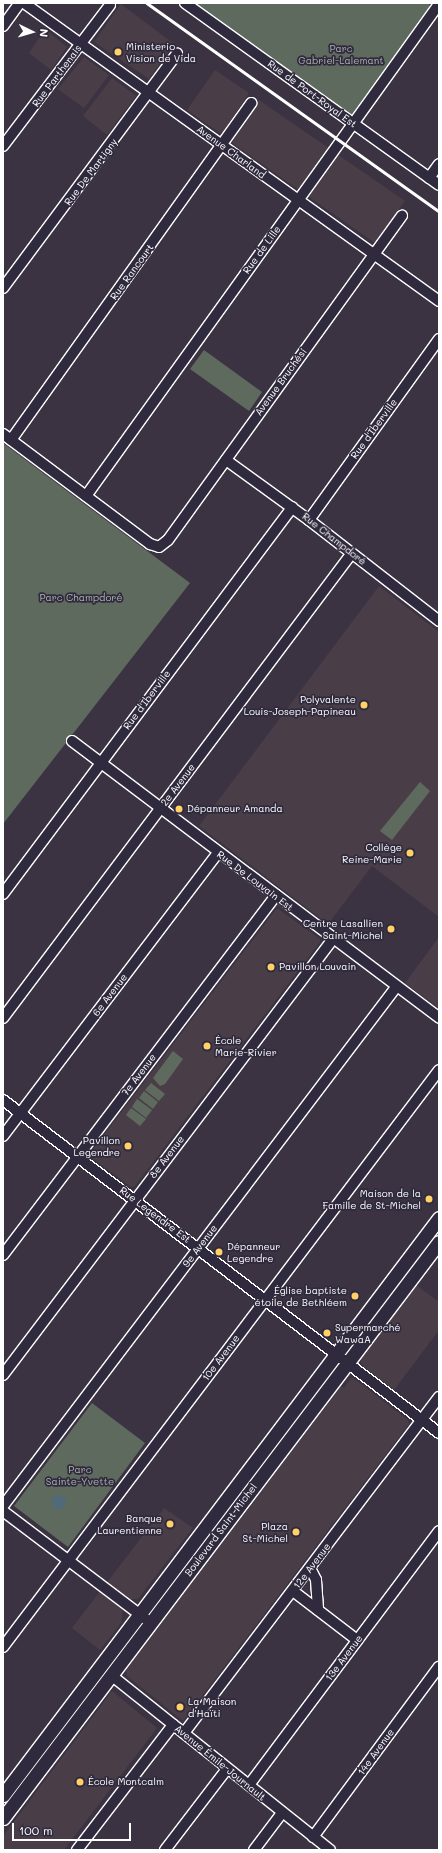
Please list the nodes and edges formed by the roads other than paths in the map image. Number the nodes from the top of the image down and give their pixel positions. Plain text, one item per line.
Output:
1 (20, 3) edge
2 (24, 3) edge
3 (184, 3) edge
4 (439, 4) edge
5 (110, 5) dead end
6 (3, 26) edge
7 (81, 44) junction
8 (177, 54) dead end
9 (150, 94) junction
10 (251, 103) dead end
11 (353, 124) junction
12 (223, 145) junction
13 (3, 146) edge
14 (439, 164) edge
15 (429, 178) junction
16 (439, 185) edge
17 (298, 200) junction
18 (402, 216) dead end
19 (374, 254) junction
20 (3, 288) edge
21 (439, 301) edge
22 (439, 339) edge
23 (7, 437) edge
24 (226, 460) junction
25 (86, 496) junction
26 (292, 507) junction
27 (309, 520) junction
28 (352, 553) junction
29 (439, 621) edge
30 (72, 741) dead end
31 (101, 762) junction
32 (161, 808) junction
33 (218, 853) junction
34 (3, 894) edge
35 (276, 895) junction
36 (333, 939) junction
37 (396, 986) junction
38 (3, 1018) edge
39 (439, 1018) edge
40 (439, 1070) edge
41 (3, 1100) edge
42 (20, 1113) junction
43 (3, 1136) edge
44 (77, 1156) junction
45 (135, 1200) junction
46 (439, 1218) edge
47 (439, 1242) edge
48 (198, 1248) junction
49 (3, 1255) edge
50 (265, 1300) junction
51 (336, 1354) junction
52 (347, 1363) junction
53 (3, 1375) edge
54 (439, 1397) edge
55 (422, 1420) junction
56 (439, 1433) edge
57 (3, 1506) edge
58 (3, 1511) edge
59 (439, 1531) edge
60 (68, 1560) junction
61 (310, 1568) junction
62 (293, 1591) junction
63 (318, 1610) junction
64 (139, 1614) junction
65 (150, 1623) junction
66 (357, 1640) junction
67 (3, 1647) edge
68 (439, 1667) edge
69 (111, 1675) junction
70 (173, 1724) junction
71 (184, 1733) junction
72 (227, 1769) junction
73 (249, 1785) junction
74 (3, 1795) edge
75 (282, 1813) junction
76 (3, 1818) edge
77 (313, 1837) junction
78 (77, 1850) edge
79 (165, 1850) edge
80 (254, 1850) edge
81 (330, 1850) edge

1 - 6 street
2 - 7 street, Avenue Charland
3 - 11 street, Rue de Port-Royal Est
4 - 11 street, Rue de Lille
5 - 7 street, Rue Parthenais
7 - 9 street, Avenue Charland
7 - 13 street, Rue Parthenais
8 - 9 street, Rue De Martigny
9 - 12 street, Avenue Charland
9 - 20 street, Rue De Martigny
10 - 12 street, Rue Rancourt
11 - 15 street, Rue de Port-Royal Est
11 - 17 street, Rue de Lille
12 - 17 street, Avenue Charland
12 - 23 street, Rue Rancourt
14 - 15 street
15 - 16 street, Rue de Port-Royal Est
17 - 19 street, Avenue Charland
17 - 25 street, Rue de Lille
18 - 19 street, Avenue Bruchési
19 - 21 street, Avenue Charland
19 - 24 street, Avenue Bruchési
22 - 27 street, Rue d'Iberville
23 - 25 street
24 - 25 street, Avenue Bruchési
24 - 26 street, Rue Champdoré
26 - 27 street, Rue Champdoré
26 - 31 street, Rue d'Iberville
27 - 28 street, Rue Champdoré
28 - 29 street, Rue Champdoré
28 - 32 street, 2e Avenue
30 - 31 street, Rue De Louvain Est
31 - 32 street, Rue De Louvain Est
31 - 34 street, Rue d'Iberville
32 - 33 street, Rue De Louvain Est
32 - 38 street, 2e Avenue
33 - 35 street, Rue De Louvain Est
33 - 42 street, 6e Avenue
35 - 36 street, Rue De Louvain Est
35 - 44 street, 7e Avenue
36 - 37 street, Rue De Louvain Est
36 - 45 street, 8e Avenue
37 - 39 street, Rue De Louvain Est
37 - 48 street, 9e Avenue
40 - 50 street, 10e Avenue
41 - 42 street, Rue Legendre Est
42 - 43 street, 6e Avenue
42 - 44 street, Rue Legendre Est
44 - 45 street, Rue Legendre Est
44 - 49 street, 7e Avenue
45 - 48 street, Rue Legendre Est
45 - 53 street, 8e Avenue
46 - 51 main road, Boulevard Saint-Michel
47 - 52 main road, Boulevard Saint-Michel
48 - 50 street, Rue Legendre Est
48 - 57 street, 9e Avenue
50 - 51 street, Rue Legendre Est
50 - 60 street, 10e Avenue
51 - 52 street, Rue Legendre Est
51 - 64 main road, Boulevard Saint-Michel
52 - 55 street, Rue Legendre Est
52 - 65 main road, Boulevard Saint-Michel
54 - 55 street, 12e Avenue
55 - 56 street, Rue Legendre Est
55 - 61 street, 12e Avenue
58 - 60 street
59 - 66 street, 13e Avenue
60 - 64 street
60 - 67 street, 10e Avenue
61 - 62 street, 12e Avenue
61 - 63 street
62 - 63 street
62 - 71 street, 12e Avenue
63 - 66 street
64 - 65 street
64 - 74 main road, Boulevard Saint-Michel
65 - 69 main road, Boulevard Saint-Michel
66 - 73 street, 13e Avenue
68 - 77 street, 14e Avenue
69 - 70 street, Avenue Émile-Journault
69 - 76 main road, Boulevard Saint-Michel
70 - 71 street, Avenue Émile-Journault
70 - 78 street
71 - 72 street, Avenue Émile-Journault
72 - 73 street, Avenue Émile-Journault
72 - 79 street
73 - 75 street, Avenue Émile-Journault
75 - 77 street, Avenue Émile-Journault
75 - 80 street
77 - 81 street, Avenue Émile-Journault

